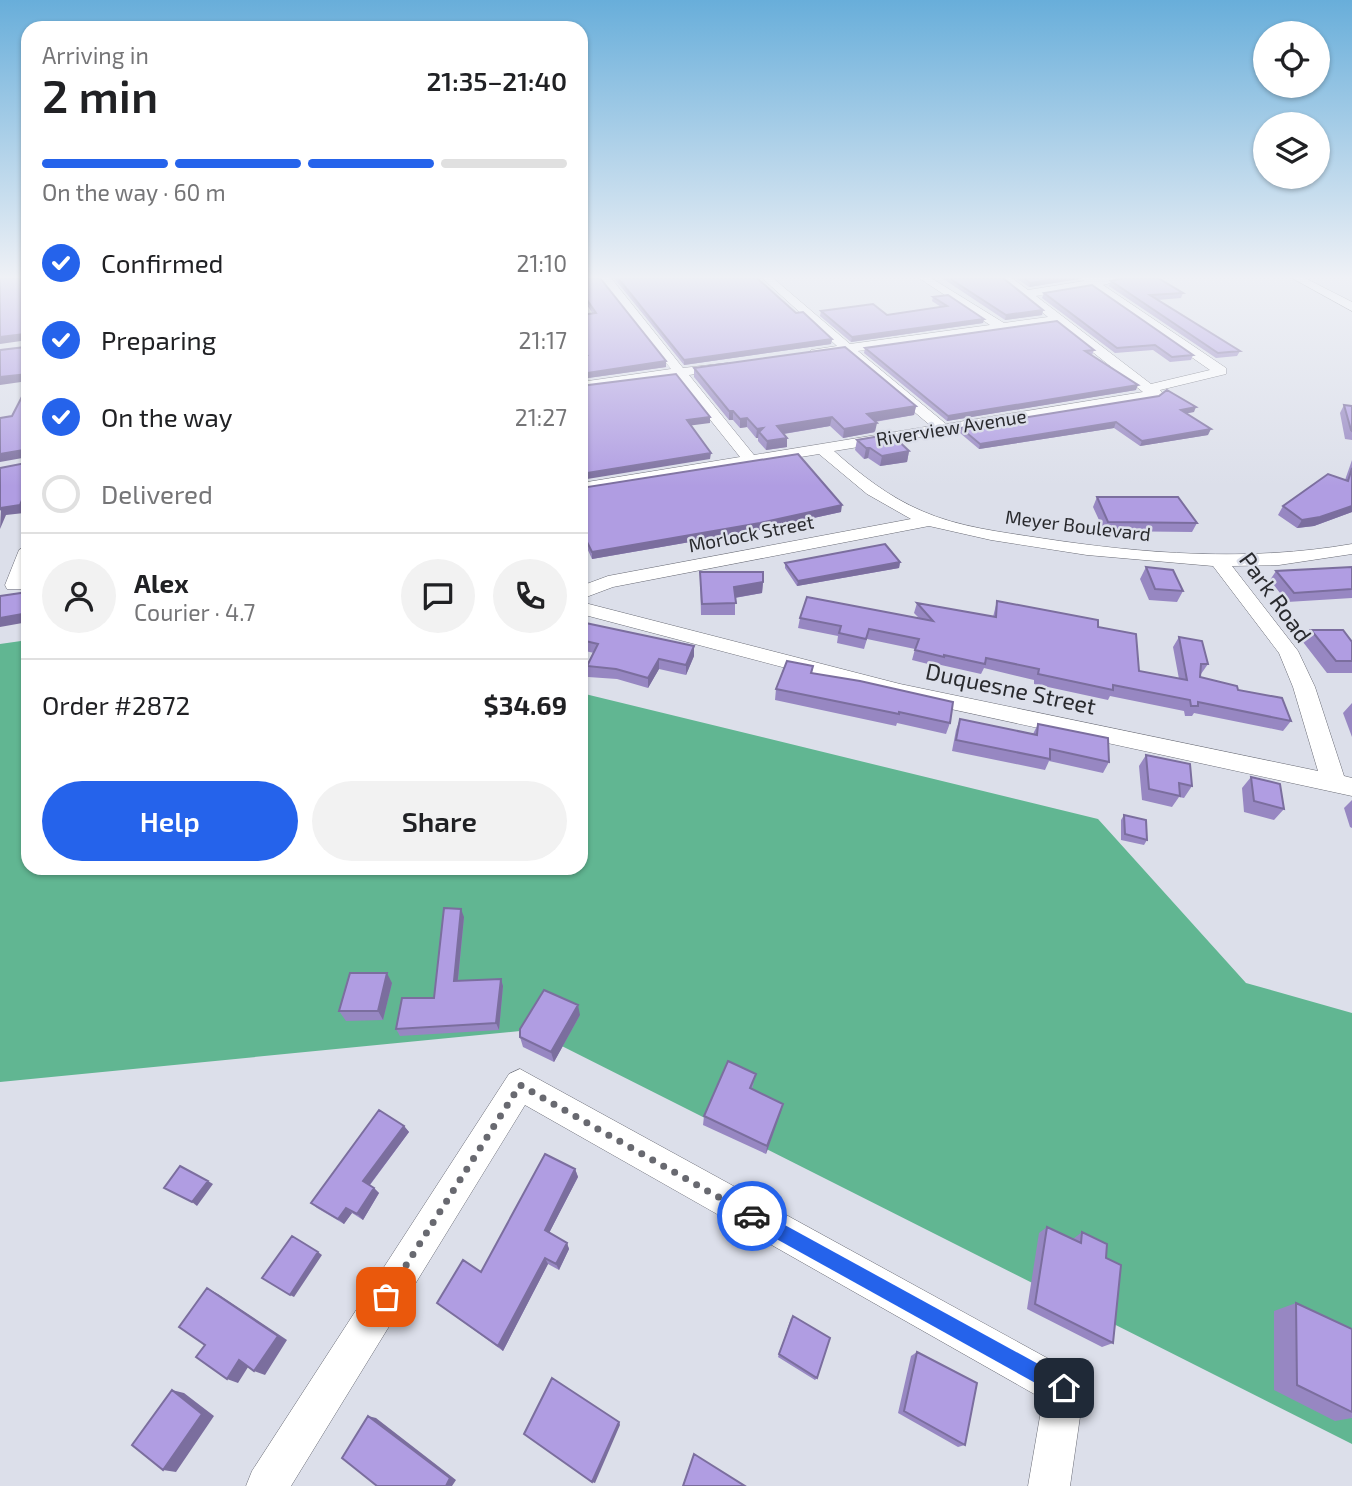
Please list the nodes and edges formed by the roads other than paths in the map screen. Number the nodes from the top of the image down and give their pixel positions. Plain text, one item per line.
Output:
1 (661, 347) edge
2 (854, 347) edge
3 (1097, 347) edge
4 (1187, 347) edge
5 (849, 348) junction
6 (797, 356) edge
7 (733, 365) edge
8 (681, 372) junction
9 (588, 385) edge
10 (1152, 391) junction
11 (943, 429) junction
12 (822, 448) junction
13 (749, 459) junction
14 (588, 487) edge
15 (931, 520) junction
16 (1352, 549) edge
17 (1218, 560) junction
18 (21, 568) edge
19 (14, 585) edge
20 (588, 590) edge
21 (588, 610) edge
22 (1343, 785) edge
23 (520, 1085) joint
24 (1064, 1388) joint
25 (267, 1486) edge
26 (1049, 1486) edge

1 - 8 street
2 - 5 street
3 - 10 street
4 - 10 street, Riverview Avenue
5 - 6 street
5 - 11 street
7 - 8 street
8 - 9 street
8 - 13 street
10 - 11 street, Riverview Avenue
11 - 12 street, Riverview Avenue
12 - 13 street, Riverview Avenue
12 - 15 street, Meyer Boulevard
13 - 14 street, Riverview Avenue
15 - 17 street, Meyer Boulevard
15 - 20 street, Morlock Street
16 - 17 street, Meyer Boulevard
17 - 22 street, Park Road
18 - 19 street
21 - 22 street, Duquesne Street
23 - 24 street
23 - 25 street
24 - 26 street

